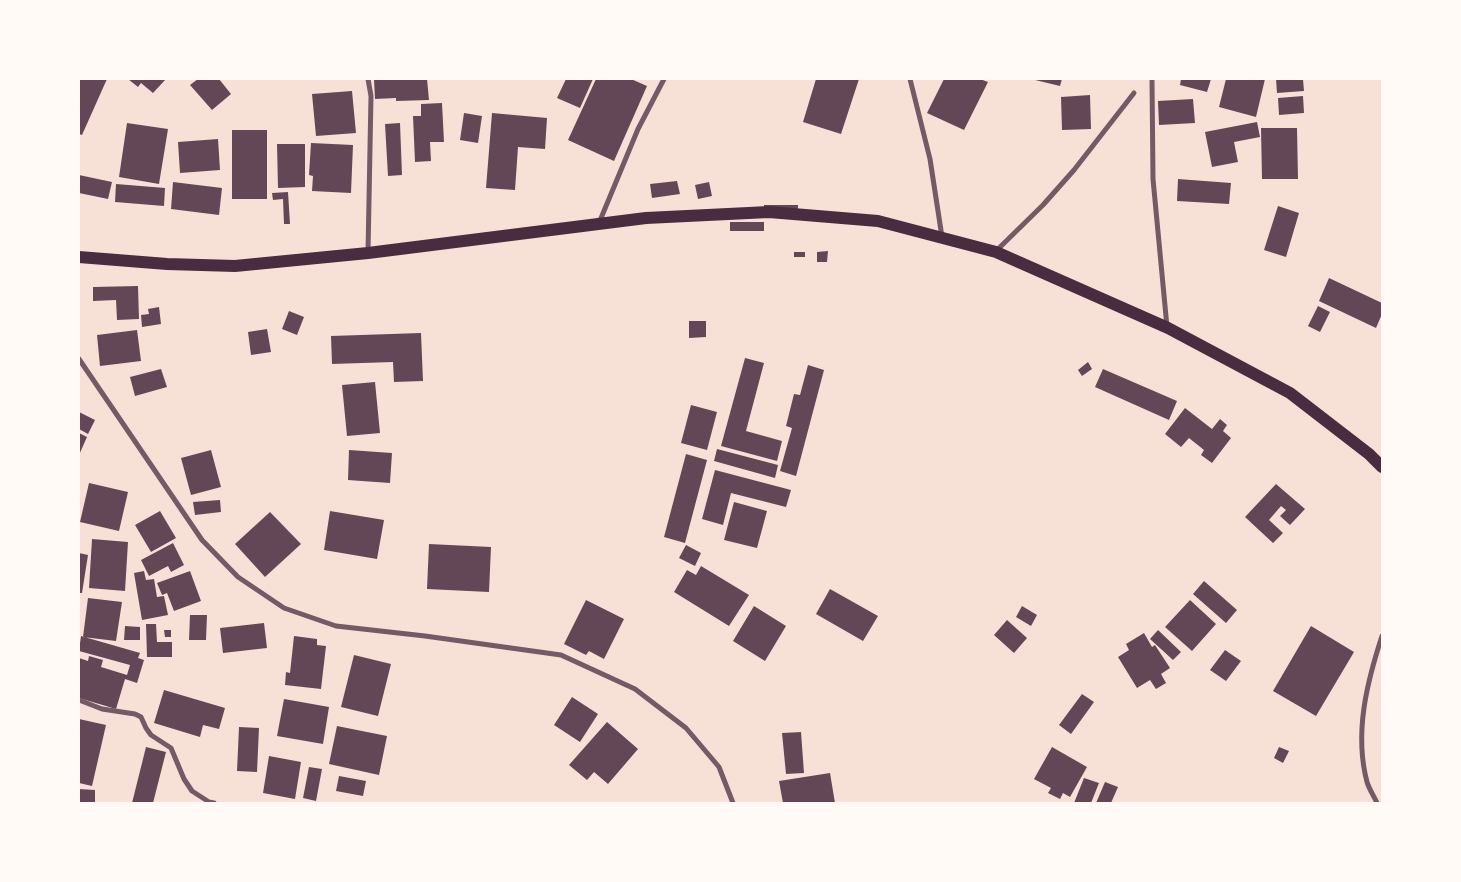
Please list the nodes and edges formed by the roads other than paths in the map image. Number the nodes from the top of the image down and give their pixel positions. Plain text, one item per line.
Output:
1 (368, 79) edge
2 (664, 79) edge
3 (910, 79) edge
4 (1152, 79) edge
5 (1134, 93) dead end
6 (598, 226) junction
7 (942, 238) junction
8 (996, 252) junction
9 (368, 253) junction
10 (79, 257) edge
11 (1168, 328) junction
12 (79, 359) edge
13 (1382, 468) edge
14 (1382, 636) edge
15 (79, 700) edge
16 (214, 803) edge
17 (733, 803) edge
18 (1376, 803) edge

1 - 9 street
2 - 6 street
3 - 7 street
4 - 11 street
5 - 8 street
6 - 7 main road
6 - 9 main road
7 - 8 main road
8 - 11 main road
9 - 10 main road
11 - 13 main road
12 - 17 street
14 - 18 street
15 - 16 street

